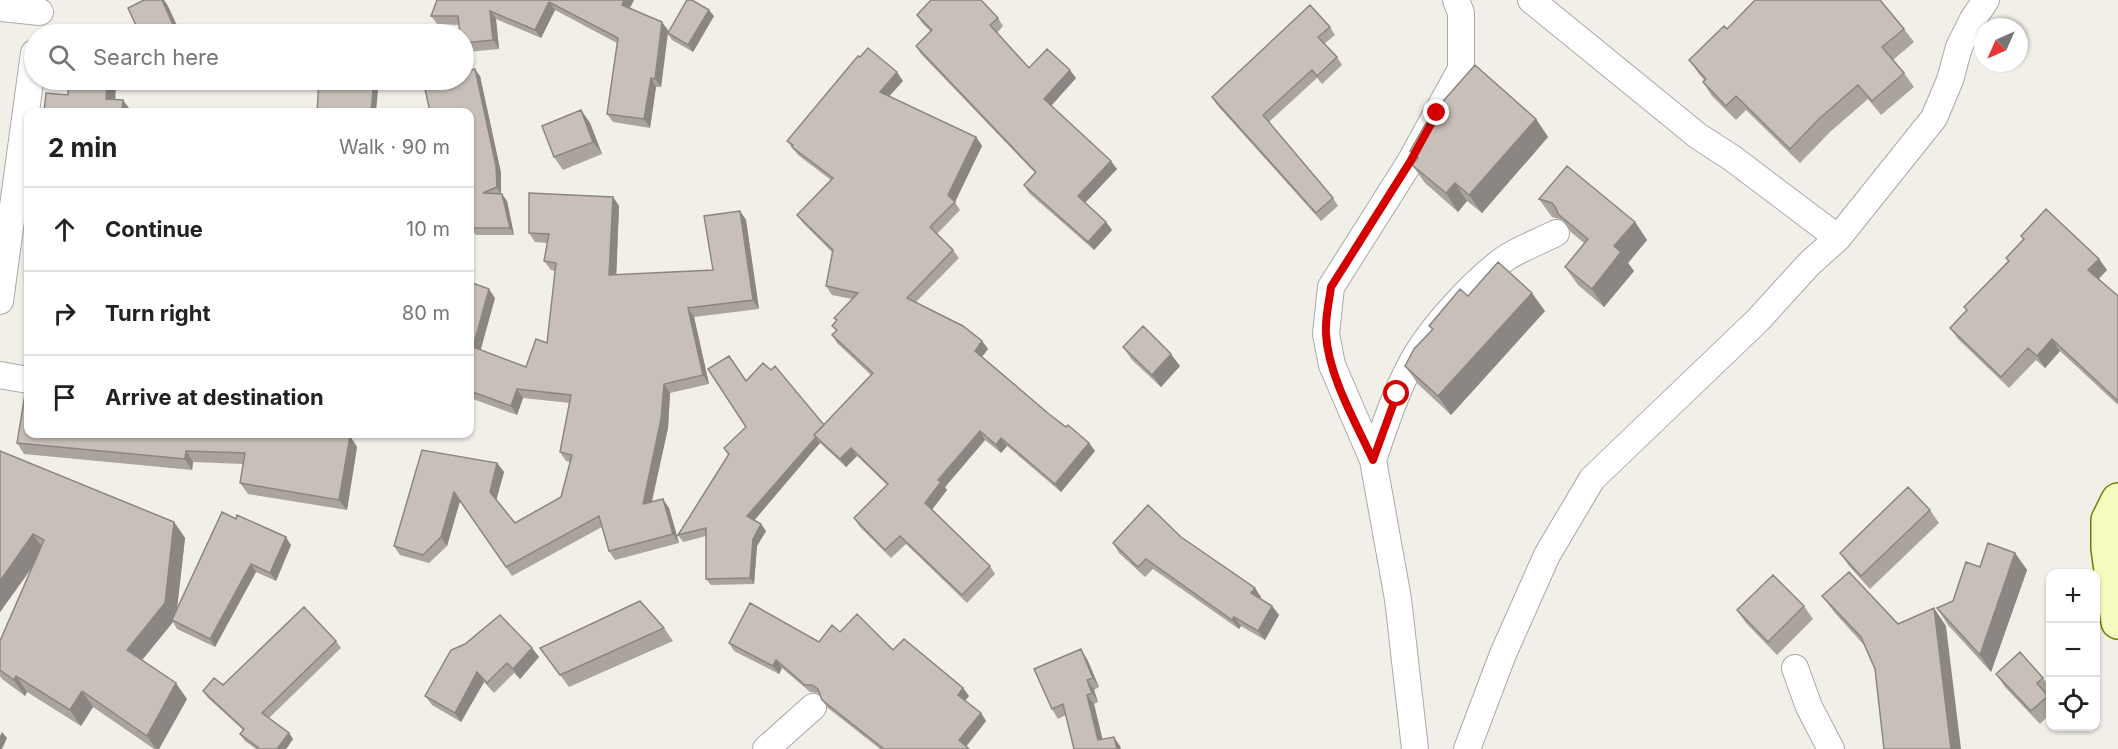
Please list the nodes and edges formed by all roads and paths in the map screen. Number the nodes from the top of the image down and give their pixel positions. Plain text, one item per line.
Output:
1 (1456, 0) edge
2 (1531, 0) edge
3 (1986, 0) edge
4 (0, 8) edge
5 (40, 16) edge
6 (29, 90) edge
7 (26, 108) edge
8 (24, 126) edge
9 (1556, 233) edge
10 (1838, 237) junction
11 (0, 301) edge
12 (0, 375) edge
13 (24, 379) edge
14 (1373, 460) junction
15 (2118, 500) edge
16 (2118, 622) edge
17 (1795, 668) dead end
18 (813, 707) dead end
19 (766, 749) edge
20 (1415, 749) edge
21 (1467, 749) edge
22 (1832, 749) edge

1 - 14 street
2 - 10 street
3 - 10 street
4 - 5 street
6 - 7 street
8 - 11 street
9 - 14 street
10 - 21 street
12 - 13 street
14 - 20 street
15 - 16 street
17 - 22 street
18 - 19 street

